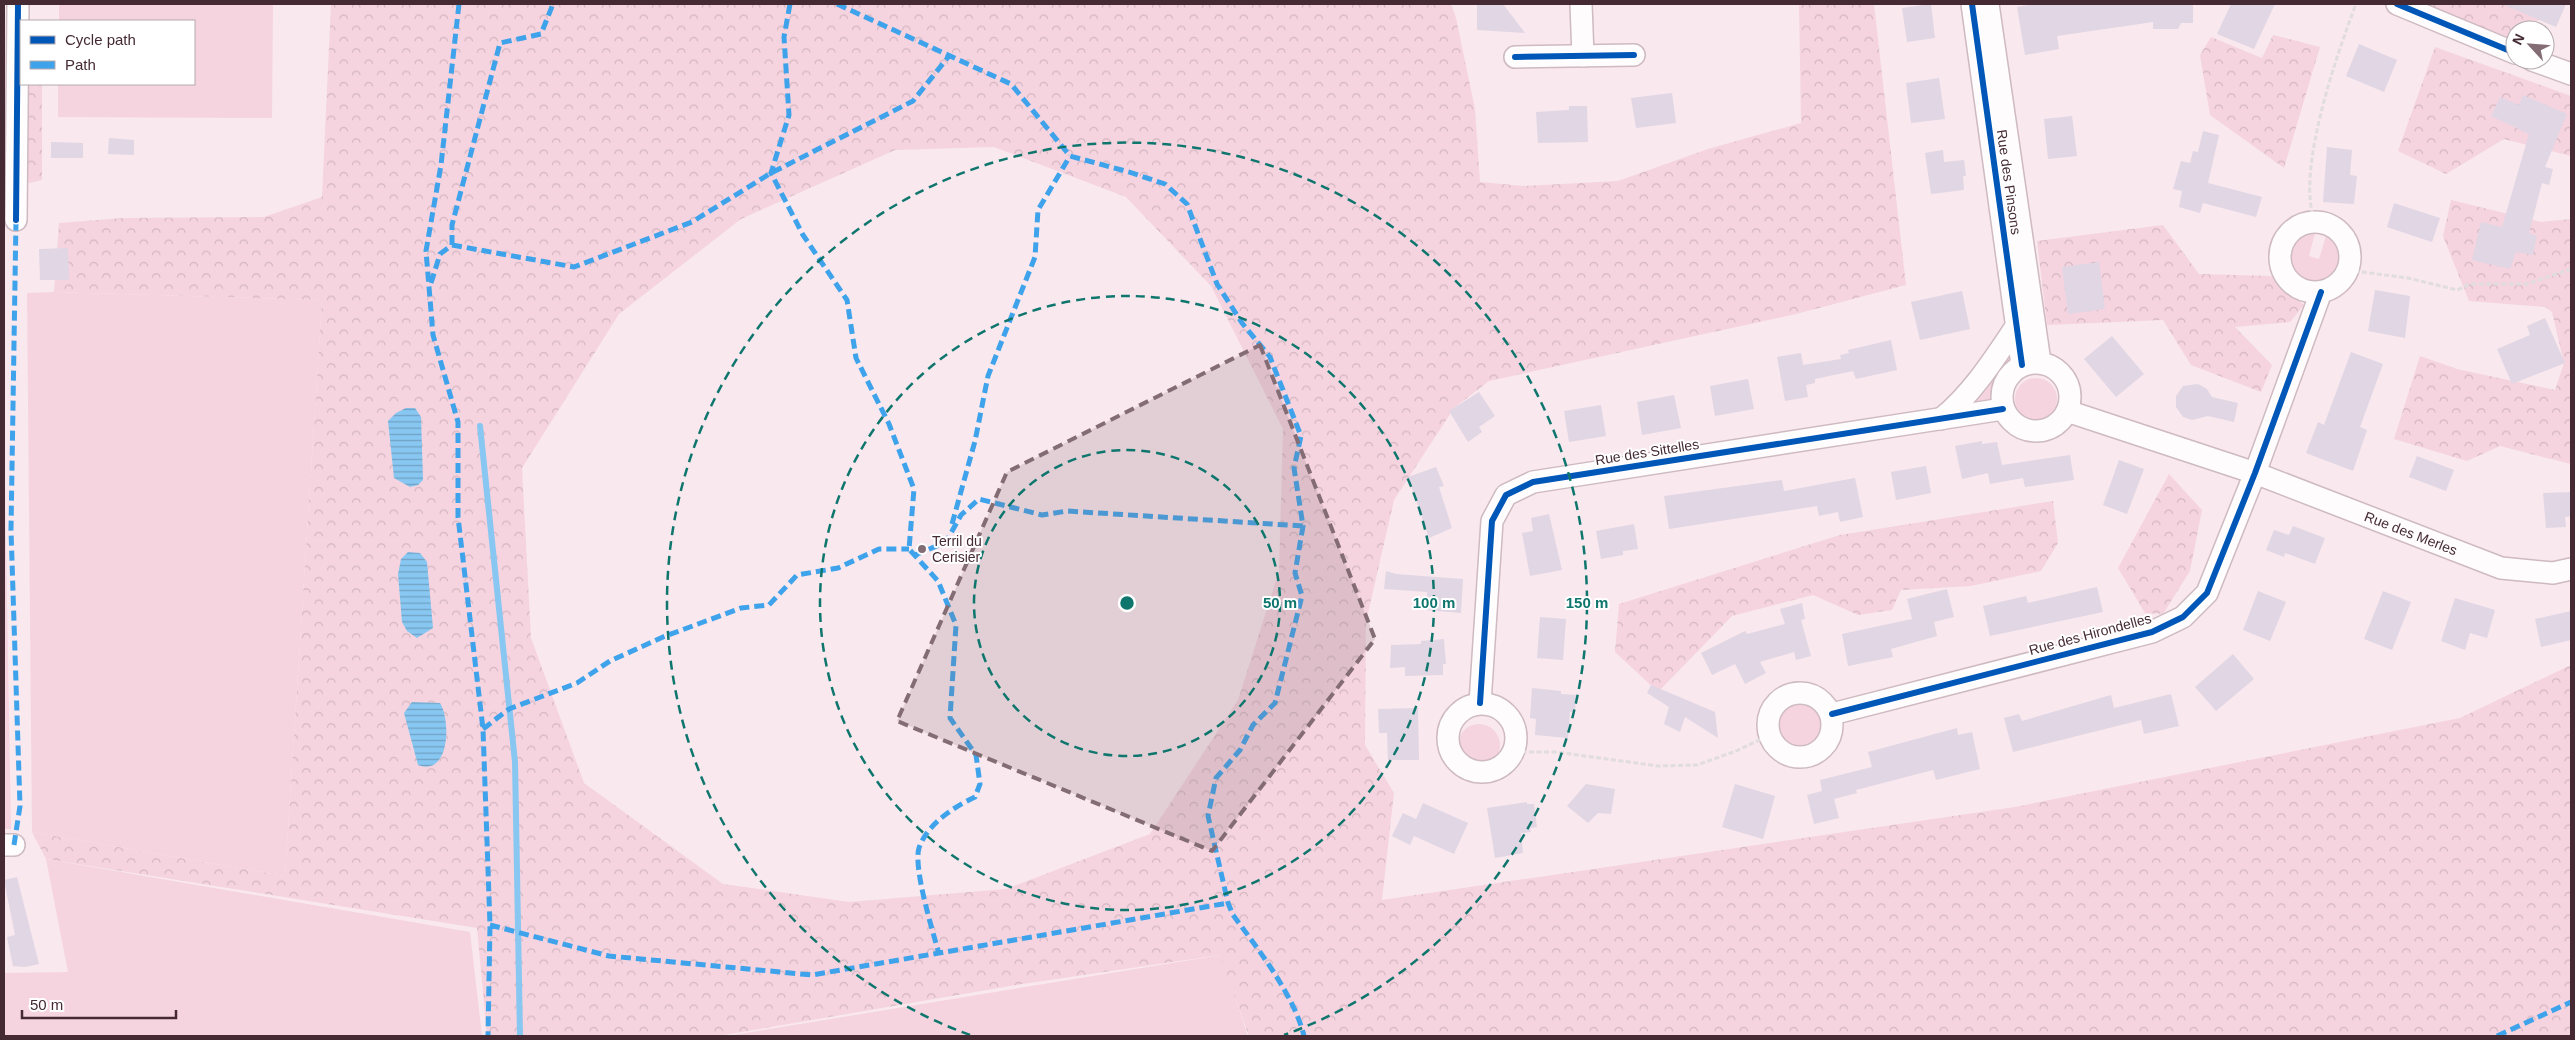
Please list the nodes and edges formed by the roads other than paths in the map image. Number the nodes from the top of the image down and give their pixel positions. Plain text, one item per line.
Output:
1 (18, 4) edge
2 (1581, 4) edge
3 (1972, 4) edge
4 (1988, 4) edge
5 (2397, 4) edge
6 (2505, 49) edge
7 (1634, 55) dead end
8 (1583, 56) junction
9 (1515, 57) dead end
10 (2555, 68) edge
11 (2571, 74) edge
12 (16, 220) dead end
13 (2321, 292) junction
14 (2017, 325) junction
15 (2031, 364) junction
16 (2003, 409) junction
17 (2067, 411) junction
18 (1941, 419) junction
19 (2254, 473) junction
20 (2571, 569) edge
21 (1480, 704) junction
22 (1832, 714) junction

1 - 12 street
2 - 8 street
3 - 14 street, Rue des Pinsons
4 - 15 street, Rue des Pinsons
5 - 6 street
7 - 8 street
8 - 9 street
10 - 11 street
13 - 13 street
13 - 19 street, Rue des Hirondelles
14 - 15 street, Rue des Pinsons
14 - 18 street, Rue des Sittelles
15 - 16 street
15 - 17 street
16 - 17 street
16 - 18 street, Rue des Sittelles
17 - 19 street
18 - 21 street, Rue des Sittelles
19 - 20 street, Rue des Merles
19 - 22 street, Rue des Hirondelles
21 - 21 street
22 - 22 street

